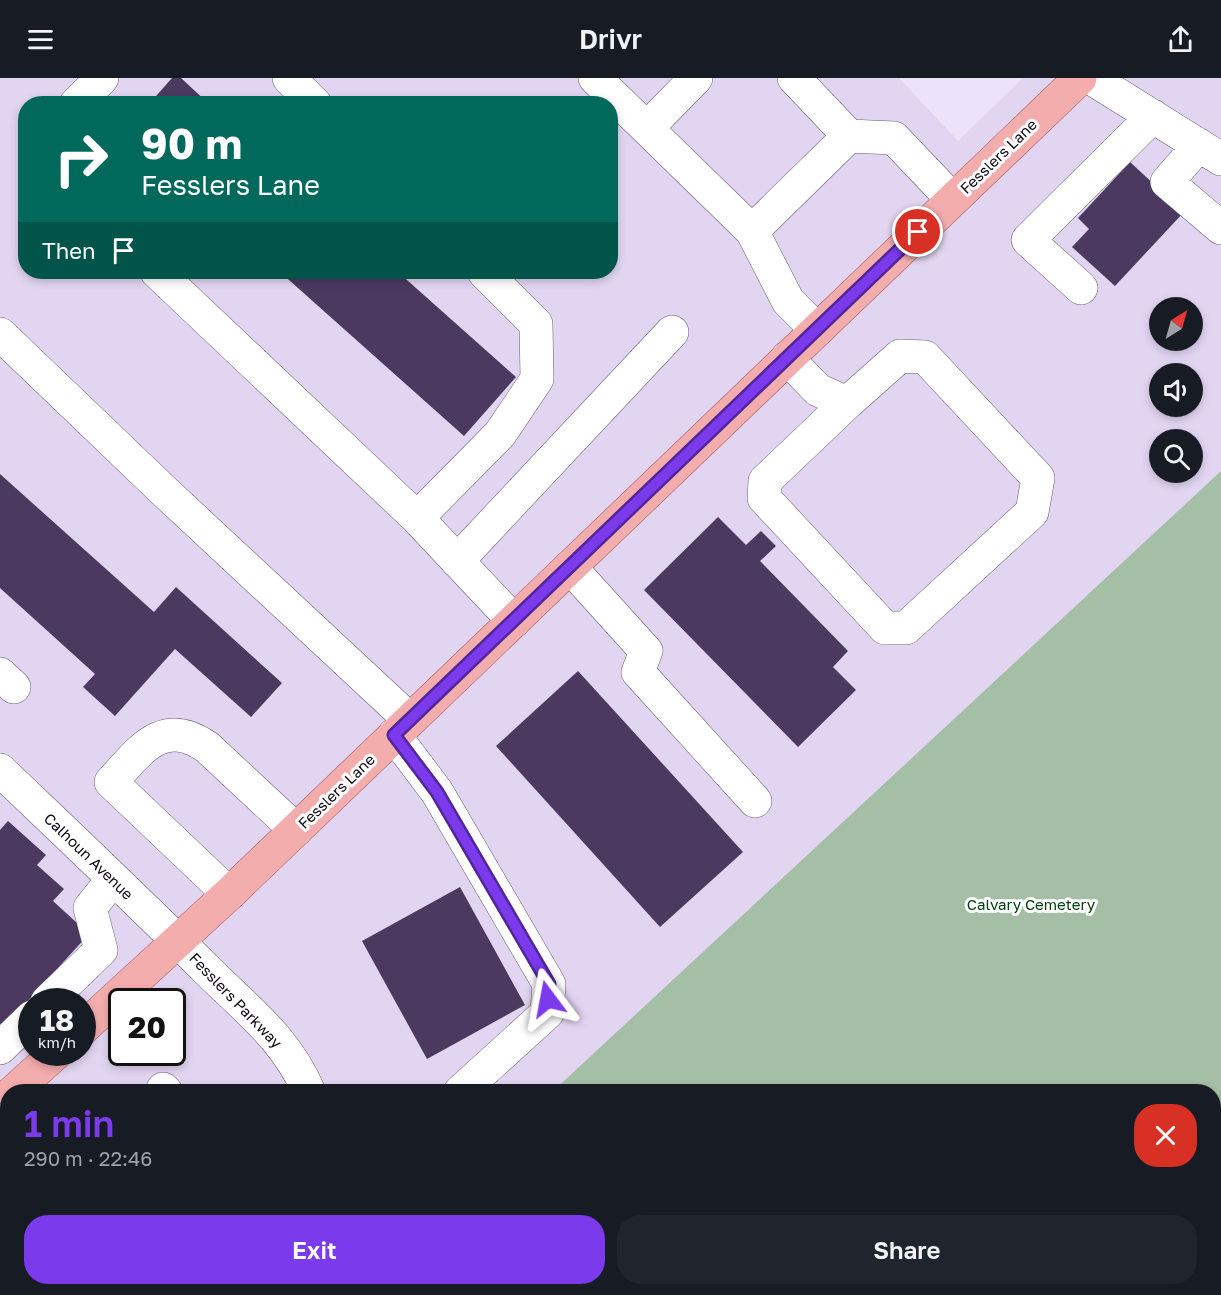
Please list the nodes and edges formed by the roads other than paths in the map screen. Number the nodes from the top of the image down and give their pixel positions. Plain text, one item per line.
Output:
1 (102, 78) edge
2 (289, 78) edge
3 (595, 78) edge
4 (696, 78) edge
5 (794, 78) edge
6 (1080, 78) edge
7 (1091, 78) edge
8 (84, 96) edge
9 (307, 96) edge
10 (614, 96) edge
11 (618, 100) edge
12 (1153, 116) junction
13 (647, 128) junction
14 (849, 136) junction
15 (1210, 152) edge
16 (952, 200) junction
17 (1221, 228) edge
18 (752, 231) junction
19 (164, 279) edge
20 (491, 279) edge
21 (1081, 288) dead end
22 (817, 330) junction
23 (672, 332) dead end
24 (0, 334) edge
25 (787, 358) junction
26 (847, 403) junction
27 (417, 518) junction
28 (457, 561) junction
29 (570, 567) junction
30 (514, 621) junction
31 (402, 727) junction
32 (3, 780) edge
33 (755, 801) dead end
34 (296, 830) junction
35 (113, 879) junction
36 (229, 894) junction
37 (178, 942) junction
38 (62, 988) edge
39 (96, 1016) edge
40 (18, 1031) edge
41 (0, 1048) edge
42 (42, 1066) edge
43 (22, 1084) edge
44 (305, 1084) edge
45 (469, 1084) edge

1 - 8 street
2 - 9 street
3 - 10 street
4 - 13 street
5 - 14 street
6 - 16 main road, Fesslers Lane
7 - 12 street
11 - 13 street
12 - 15 street
12 - 21 street
13 - 18 street
14 - 16 street
14 - 18 street
15 - 17 street
16 - 22 main road, Fesslers Lane
18 - 22 street
19 - 27 street
20 - 27 street
22 - 25 main road, Fesslers Lane
23 - 28 street
24 - 31 street
25 - 26 street
25 - 29 main road, Fesslers Lane
26 - 26 street
27 - 28 street
28 - 30 street
29 - 30 main road, Fesslers Lane
29 - 33 street
30 - 31 main road, Fesslers Lane
31 - 34 main road, Fesslers Lane
31 - 45 street
32 - 35 street, Calhoun Avenue
34 - 36 main road, Fesslers Lane
34 - 36 street
35 - 37 street, Calhoun Avenue
35 - 38 street
36 - 37 main road, Fesslers Lane
37 - 39 main road, Fesslers Lane
37 - 44 street, Fesslers Parkway
40 - 41 street
42 - 43 main road

